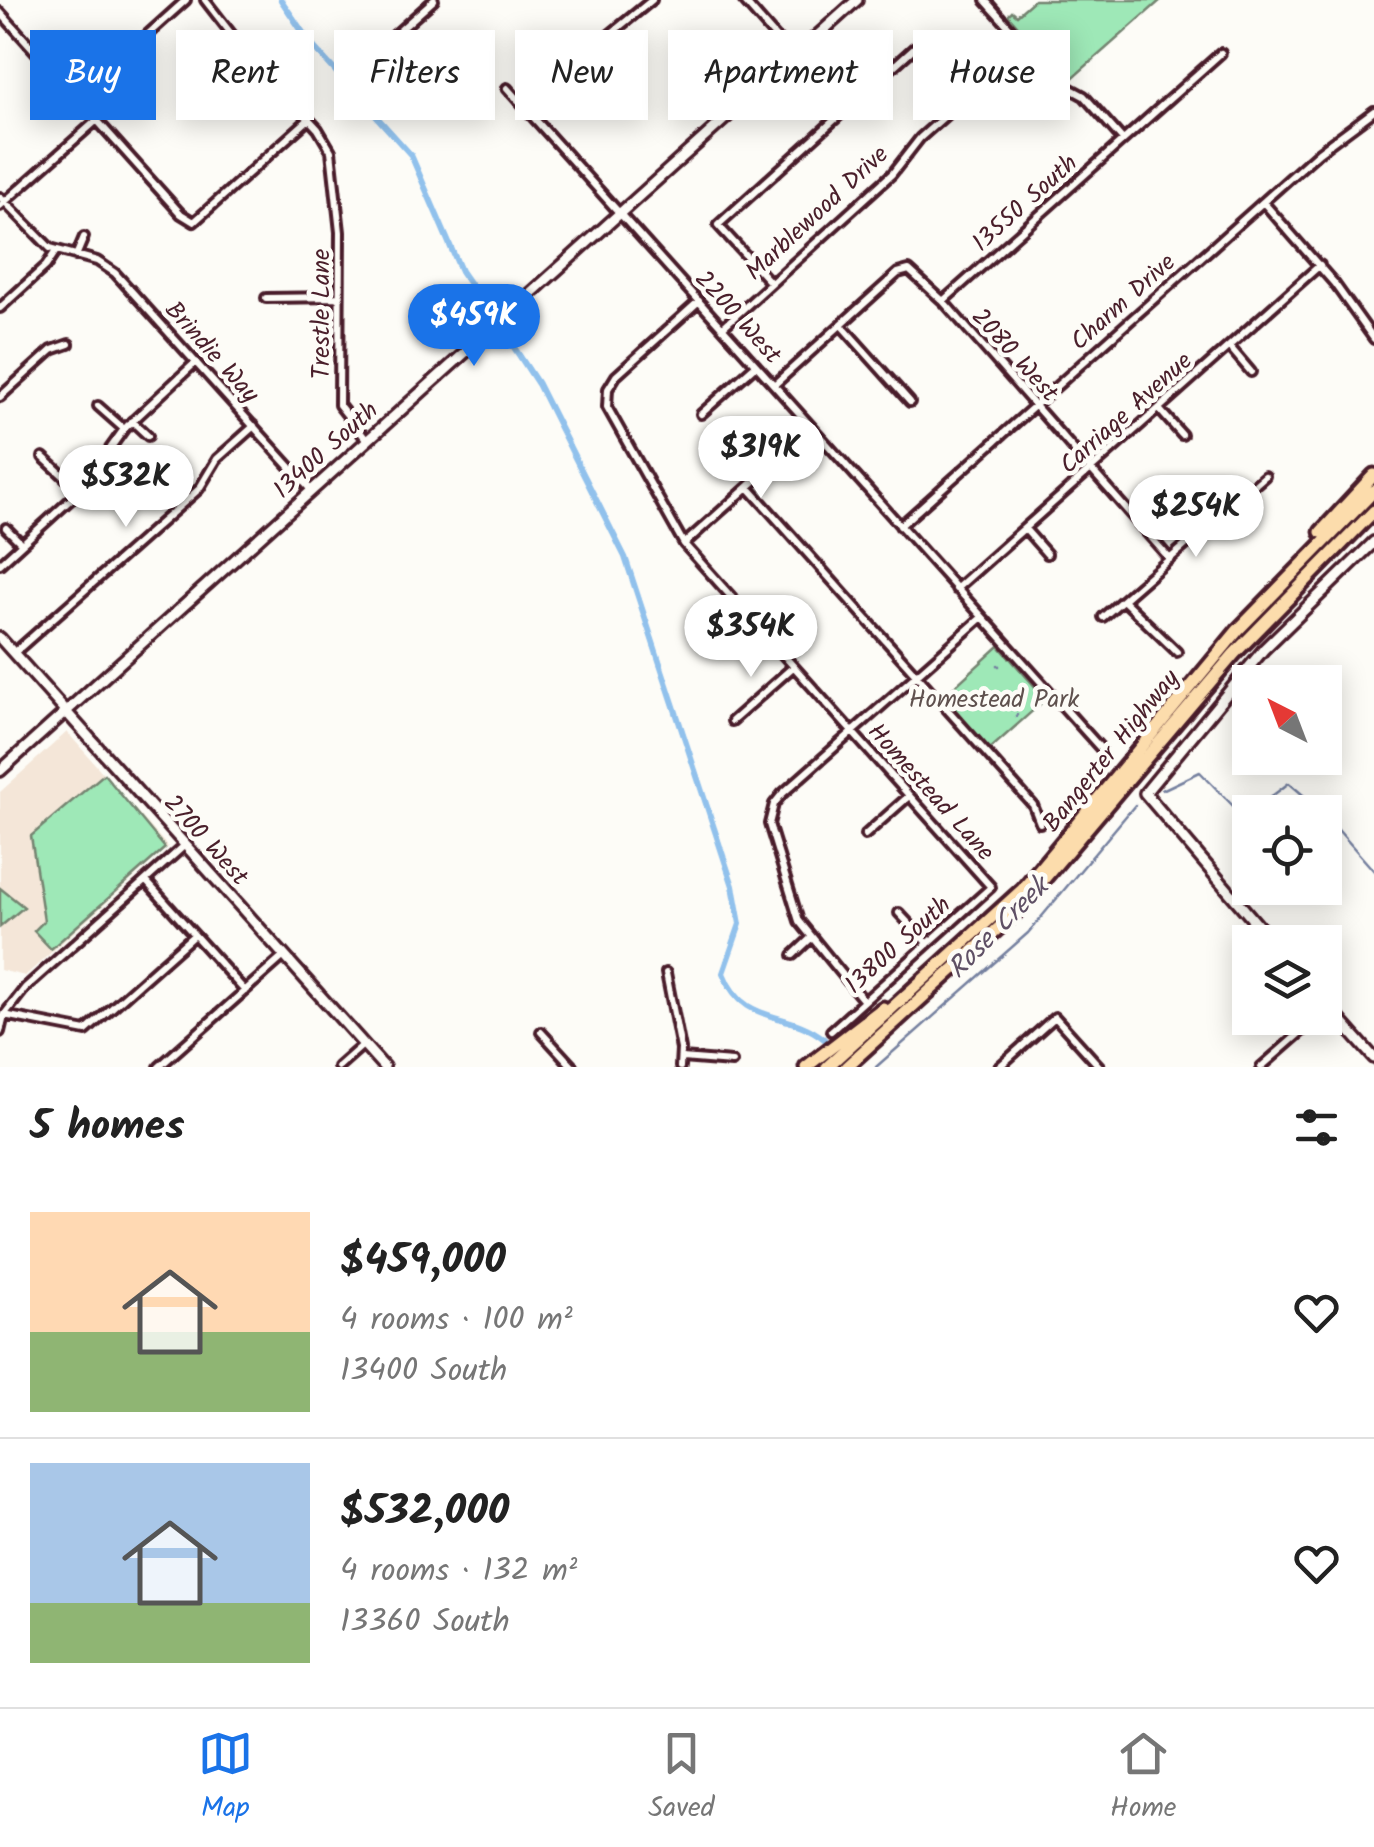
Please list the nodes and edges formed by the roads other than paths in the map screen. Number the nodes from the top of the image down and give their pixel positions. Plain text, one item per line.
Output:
1 (186, 0) edge
2 (206, 0) edge
3 (434, 0) edge
4 (652, 0) edge
5 (743, 0) edge
6 (858, 0) edge
7 (985, 0) edge
8 (0, 12) edge
9 (153, 30) edge
10 (230, 30) edge
11 (400, 30) edge
12 (615, 30) edge
13 (773, 30) edge
14 (824, 30) edge
15 (1012, 30) edge
16 (30, 46) edge
17 (913, 49) edge
18 (1220, 53) dead end
19 (893, 67) edge
20 (506, 88) dead end
21 (1070, 88) edge
22 (1374, 111) edge
23 (96, 120) joint
24 (308, 120) edge
25 (310, 120) edge
26 (724, 120) edge
27 (836, 120) edge
28 (940, 120) edge
29 (1123, 140) junction
30 (2, 202) edge
31 (1264, 202) junction
32 (620, 213) junction
33 (84, 237) dead end
34 (56, 251) junction
35 (76, 256) junction
36 (1320, 265) junction
37 (770, 284) junction
38 (339, 297) junction
39 (266, 298) dead end
40 (699, 301) junction
41 (943, 301) junction
42 (0, 308) edge
43 (841, 325) junction
44 (722, 327) junction
45 (1374, 339) edge
46 (70, 344) dead end
47 (1229, 346) junction
48 (196, 362) junction
49 (756, 366) junction
50 (1251, 372) dead end
51 (774, 385) junction
52 (0, 397) edge
53 (910, 402) dead end
54 (98, 406) dead end
55 (1036, 406) junction
56 (1159, 409) junction
57 (702, 414) dead end
58 (132, 421) junction
59 (254, 426) junction
60 (124, 429) junction
61 (814, 429) junction
62 (1182, 434) dead end
63 (148, 436) dead end
64 (366, 440) junction
65 (43, 456) dead end
66 (1092, 468) junction
67 (1374, 475) edge
68 (1265, 476) dead end
69 (748, 487) junction
70 (310, 488) junction
71 (1374, 491) edge
72 (80, 492) junction
73 (1374, 511) edge
74 (1374, 522) edge
75 (900, 526) junction
76 (6, 528) dead end
77 (1024, 528) junction
78 (1374, 542) edge
79 (22, 544) junction
80 (684, 544) junction
81 (1047, 554) dead end
82 (1170, 558) junction
83 (0, 564) edge
84 (1296, 588) junction
85 (956, 589) junction
86 (732, 598) junction
87 (1124, 600) junction
88 (1265, 601) junction
89 (1103, 617) dead end
90 (981, 618) junction
91 (701, 625) dead end
92 (0, 638) edge
93 (1177, 652) dead end
94 (14, 654) junction
95 (794, 666) junction
96 (916, 674) junction
97 (66, 712) junction
98 (732, 720) dead end
99 (853, 732) junction
100 (1102, 750) dead end
101 (0, 771) edge
102 (910, 796) junction
103 (1040, 823) dead end
104 (865, 835) dead end
105 (185, 846) junction
106 (146, 881) junction
107 (990, 887) joint
108 (899, 913) dead end
109 (1257, 925) edge
110 (194, 935) junction
111 (810, 939) junction
112 (928, 944) junction
113 (958, 951) junction
114 (285, 955) junction
115 (794, 955) dead end
116 (666, 973) dead end
117 (938, 984) junction
118 (245, 991) junction
119 (864, 1001) junction
120 (2, 1015) edge
121 (1342, 1024) edge
122 (830, 1031) dead end
123 (0, 1032) edge
124 (541, 1032) dead end
125 (1297, 1035) edge
126 (364, 1044) junction
127 (1374, 1058) edge
128 (732, 1062) dead end
129 (681, 1063) edge
130 (159, 1067) edge
131 (338, 1067) edge
132 (384, 1067) edge
133 (573, 1067) edge
134 (806, 1067) edge
135 (827, 1067) edge
136 (846, 1067) edge
137 (857, 1067) edge
138 (999, 1067) edge
139 (1100, 1067) edge
140 (1261, 1067) edge

1 - 9 street
2 - 10 street, Trestle Lane
3 - 11 street
4 - 12 street
5 - 13 street
6 - 14 street, 13400 South
7 - 15 street
8 - 16 street
17 - 19 street
18 - 29 street, 13550 South
20 - 32 street, 2200 West
21 - 29 street
22 - 31 street, Charm Drive
23 - 24 street
23 - 30 street
25 - 38 street, Trestle Lane
26 - 32 street, 13400 South
27 - 37 street
28 - 37 street, Marblewood Drive
29 - 41 street, 13550 South
30 - 34 street, Brindie Way
31 - 36 street
31 - 55 street, Charm Drive
32 - 40 street, 2200 West
32 - 64 street, 13400 South
33 - 35 street
34 - 35 street, Brindie Way
34 - 42 street
35 - 48 street, Brindie Way
36 - 45 street
36 - 47 street, Carriage Avenue
37 - 44 street, Marblewood Drive
38 - 39 street
38 - 64 street, Trestle Lane
40 - 44 street, 2200 West
40 - 80 street, Homestead Lane
41 - 43 street, 2080 West
41 - 55 street, 2080 West
43 - 51 street
43 - 53 street
44 - 49 street, 2200 West
46 - 52 street
47 - 50 street
47 - 56 street, Carriage Avenue
48 - 58 street
48 - 59 street, Brindie Way
49 - 51 street, 2200 West
49 - 57 street
51 - 61 street, 2200 West
54 - 60 street
55 - 66 street, 2080 West
55 - 75 street, Charm Drive
56 - 62 street
56 - 66 street, Carriage Avenue
58 - 60 street
58 - 63 street
59 - 70 street, Brindie Way
59 - 94 street
60 - 72 street
61 - 69 street
61 - 75 street, 2200 West
64 - 70 street, 13400 South
65 - 72 street
66 - 77 street, Carriage Avenue
66 - 82 street, 2080 West
67 - 88 highway
68 - 82 street
69 - 80 street
69 - 96 street
70 - 97 street, 13400 South
71 - 88 highway, Bangerter Highway
72 - 79 street
73 - 84 highway, Bangerter Highway
74 - 84 highway
75 - 85 street, 2200 West
76 - 79 street
77 - 81 street
77 - 85 street, Carriage Avenue
78 - 109 street
79 - 83 street
80 - 86 street, Homestead Lane
82 - 87 street
84 - 117 highway, Bangerter Highway
85 - 90 street, 2200 West
86 - 91 street
86 - 95 street, Homestead Lane
87 - 89 street
87 - 93 street
88 - 113 highway, Bangerter Highway
90 - 96 street
90 - 100 street, 2200 West
92 - 94 street, 2700 West
94 - 97 street, 2700 West
95 - 98 street
95 - 99 street, Homestead Lane
96 - 99 street
96 - 103 street
97 - 101 street, 13400 South
97 - 105 street, 2700 West
99 - 102 street, Homestead Lane
99 - 111 street
102 - 104 street
102 - 107 street, Homestead Lane
105 - 106 street
105 - 114 street, 2700 West
106 - 110 street
106 - 120 street
107 - 112 street, 13800 South
108 - 112 street
110 - 118 street
110 - 120 street
111 - 115 street
111 - 119 street
112 - 119 street, 13800 South
113 - 134 highway
113 - 135 highway, Bangerter Highway
114 - 118 street
114 - 126 street, 2700 West
116 - 129 street
117 - 136 highway, Bangerter Highway
117 - 137 highway
118 - 130 street
119 - 122 street, 13800 South
120 - 123 street
121 - 127 street
124 - 133 street
125 - 140 street
126 - 131 street
126 - 132 street, 2700 West
128 - 129 street
138 - 139 street

